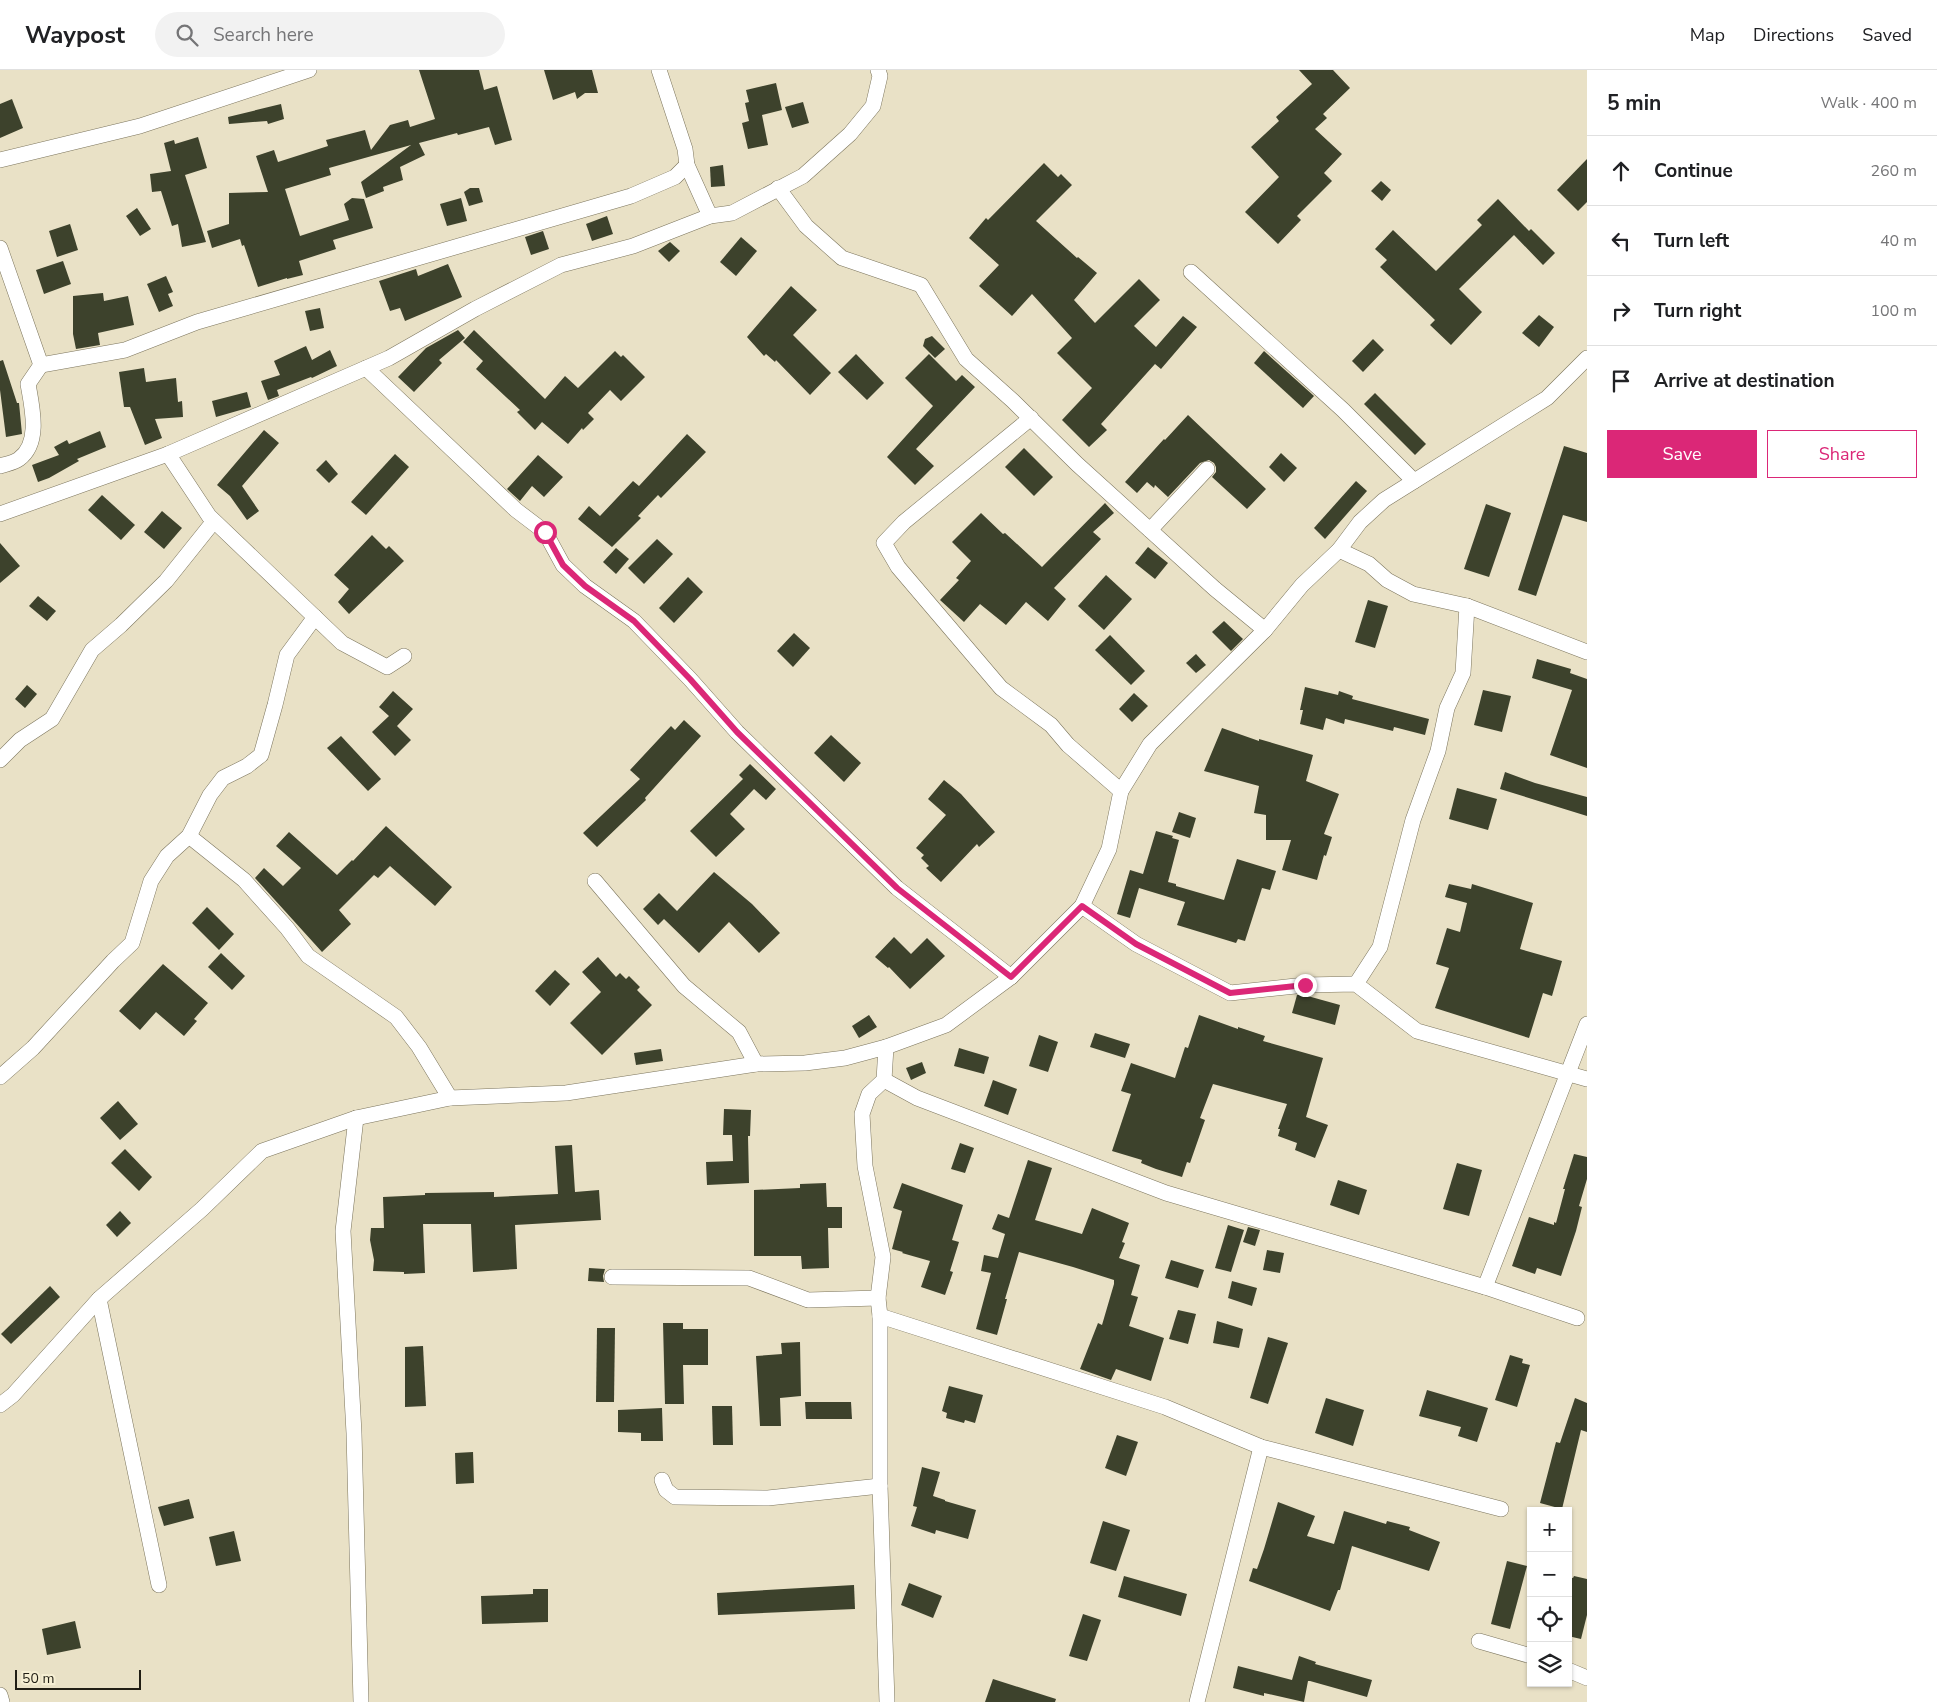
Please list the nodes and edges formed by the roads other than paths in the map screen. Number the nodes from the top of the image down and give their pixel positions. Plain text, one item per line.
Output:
1 (309, 70) edge
2 (659, 70) edge
3 (878, 70) edge
4 (0, 160) edge
5 (686, 166) junction
6 (778, 188) junction
7 (710, 216) junction
8 (0, 248) edge
9 (1191, 272) dead end
10 (1587, 358) edge
11 (41, 365) junction
12 (366, 368) junction
13 (1031, 418) junction
14 (168, 454) junction
15 (0, 466) edge
16 (1207, 469) dead end
17 (1414, 481) junction
18 (0, 514) edge
19 (214, 521) junction
20 (1150, 530) junction
21 (1339, 550) junction
22 (1467, 606) junction
23 (315, 617) junction
24 (1264, 630) junction
25 (1587, 652) edge
26 (404, 656) dead end
27 (0, 760) edge
28 (1122, 791) junction
29 (189, 836) junction
30 (595, 881) dead end
31 (1082, 906) junction
32 (1011, 977) junction
33 (1356, 984) junction
34 (1587, 1024) edge
35 (886, 1048) junction
36 (756, 1064) junction
37 (1568, 1073) junction
38 (0, 1077) edge
39 (1587, 1079) edge
40 (884, 1080) junction
41 (450, 1098) junction
42 (356, 1118) junction
43 (612, 1277) dead end
44 (1485, 1287) junction
45 (878, 1298) junction
46 (99, 1299) junction
47 (880, 1316) junction
48 (1577, 1318) dead end
49 (0, 1405) edge
50 (1261, 1447) junction
51 (662, 1480) dead end
52 (880, 1486) junction
53 (1500, 1509) dead end
54 (160, 1585) dead end
55 (1479, 1640) dead end
56 (1527, 1655) edge
57 (1572, 1672) edge
58 (1587, 1678) edge
59 (0, 1695) edge
60 (2, 1702) edge
61 (361, 1702) edge
62 (887, 1702) edge
63 (1197, 1702) edge

1 - 4 street
2 - 5 street
3 - 6 street
5 - 7 street
5 - 11 street
6 - 7 street
6 - 13 street
7 - 12 street
8 - 11 street
9 - 17 street
10 - 17 street
11 - 15 street
12 - 14 street
12 - 32 street
13 - 20 street
13 - 28 street
14 - 18 street
14 - 19 street
16 - 20 street
17 - 21 street
19 - 23 street
19 - 27 street
20 - 24 street
21 - 22 street
21 - 24 street
22 - 25 street
22 - 33 street
23 - 26 street
23 - 29 street
24 - 28 street
28 - 31 street
29 - 38 street
29 - 41 street
30 - 36 street
31 - 32 street
31 - 33 street
32 - 35 street
33 - 37 street
34 - 37 street
35 - 36 street
35 - 40 street
36 - 41 street
37 - 39 street
37 - 44 street
40 - 44 street
40 - 45 street
41 - 42 street
42 - 46 street
42 - 61 street
43 - 45 street
44 - 48 street
45 - 47 street
46 - 49 street
46 - 54 street
47 - 50 street
47 - 52 street
50 - 53 street
50 - 63 street
51 - 52 street
52 - 62 street
55 - 56 street
57 - 58 street
59 - 60 street

